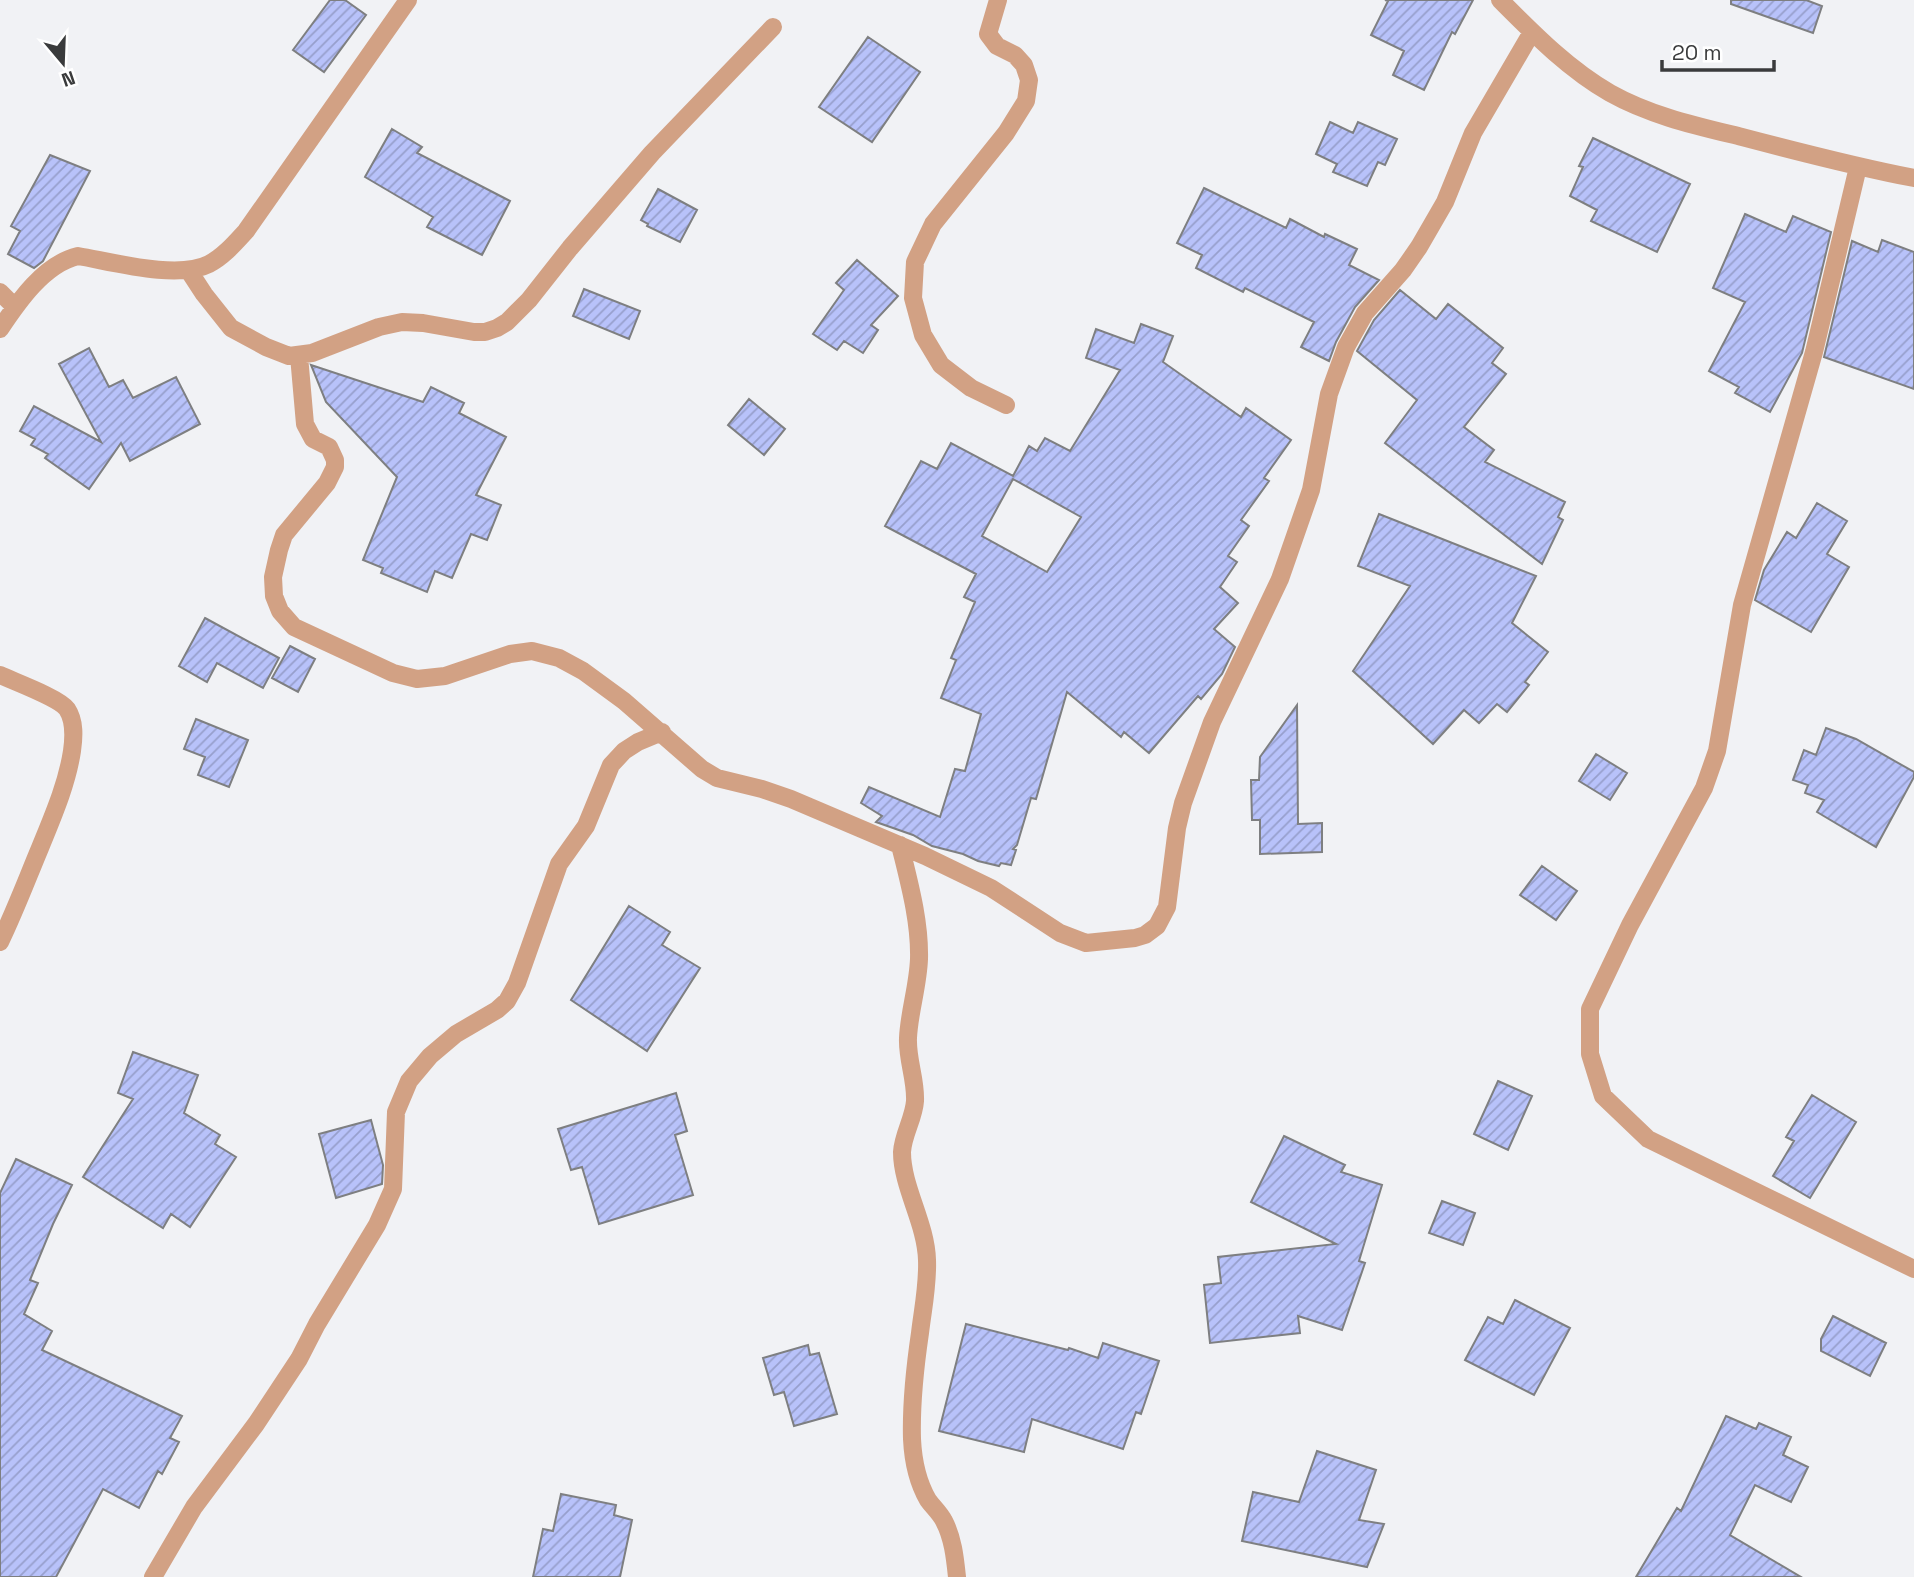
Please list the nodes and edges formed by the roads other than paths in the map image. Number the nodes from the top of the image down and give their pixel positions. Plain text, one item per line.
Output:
1 (408, 0) edge
2 (998, 0) edge
3 (1500, 0) edge
4 (773, 27) dead end
5 (1532, 32) junction
6 (1858, 167) junction
7 (1914, 178) edge
8 (189, 271) junction
9 (0, 292) edge
10 (15, 307) junction
11 (0, 329) edge
12 (299, 356) junction
13 (1006, 405) dead end
14 (0, 675) edge
15 (662, 732) junction
16 (900, 845) junction
17 (0, 942) edge
18 (1914, 1269) edge
19 (153, 1577) edge
20 (957, 1577) edge

1 - 8 street
2 - 13 street
3 - 5 street
4 - 12 street
5 - 6 street
5 - 16 street
6 - 7 street
6 - 18 street
8 - 10 street
8 - 12 street
9 - 10 street
10 - 11 street
12 - 15 street
14 - 17 street
15 - 16 street
15 - 19 street
16 - 20 street

